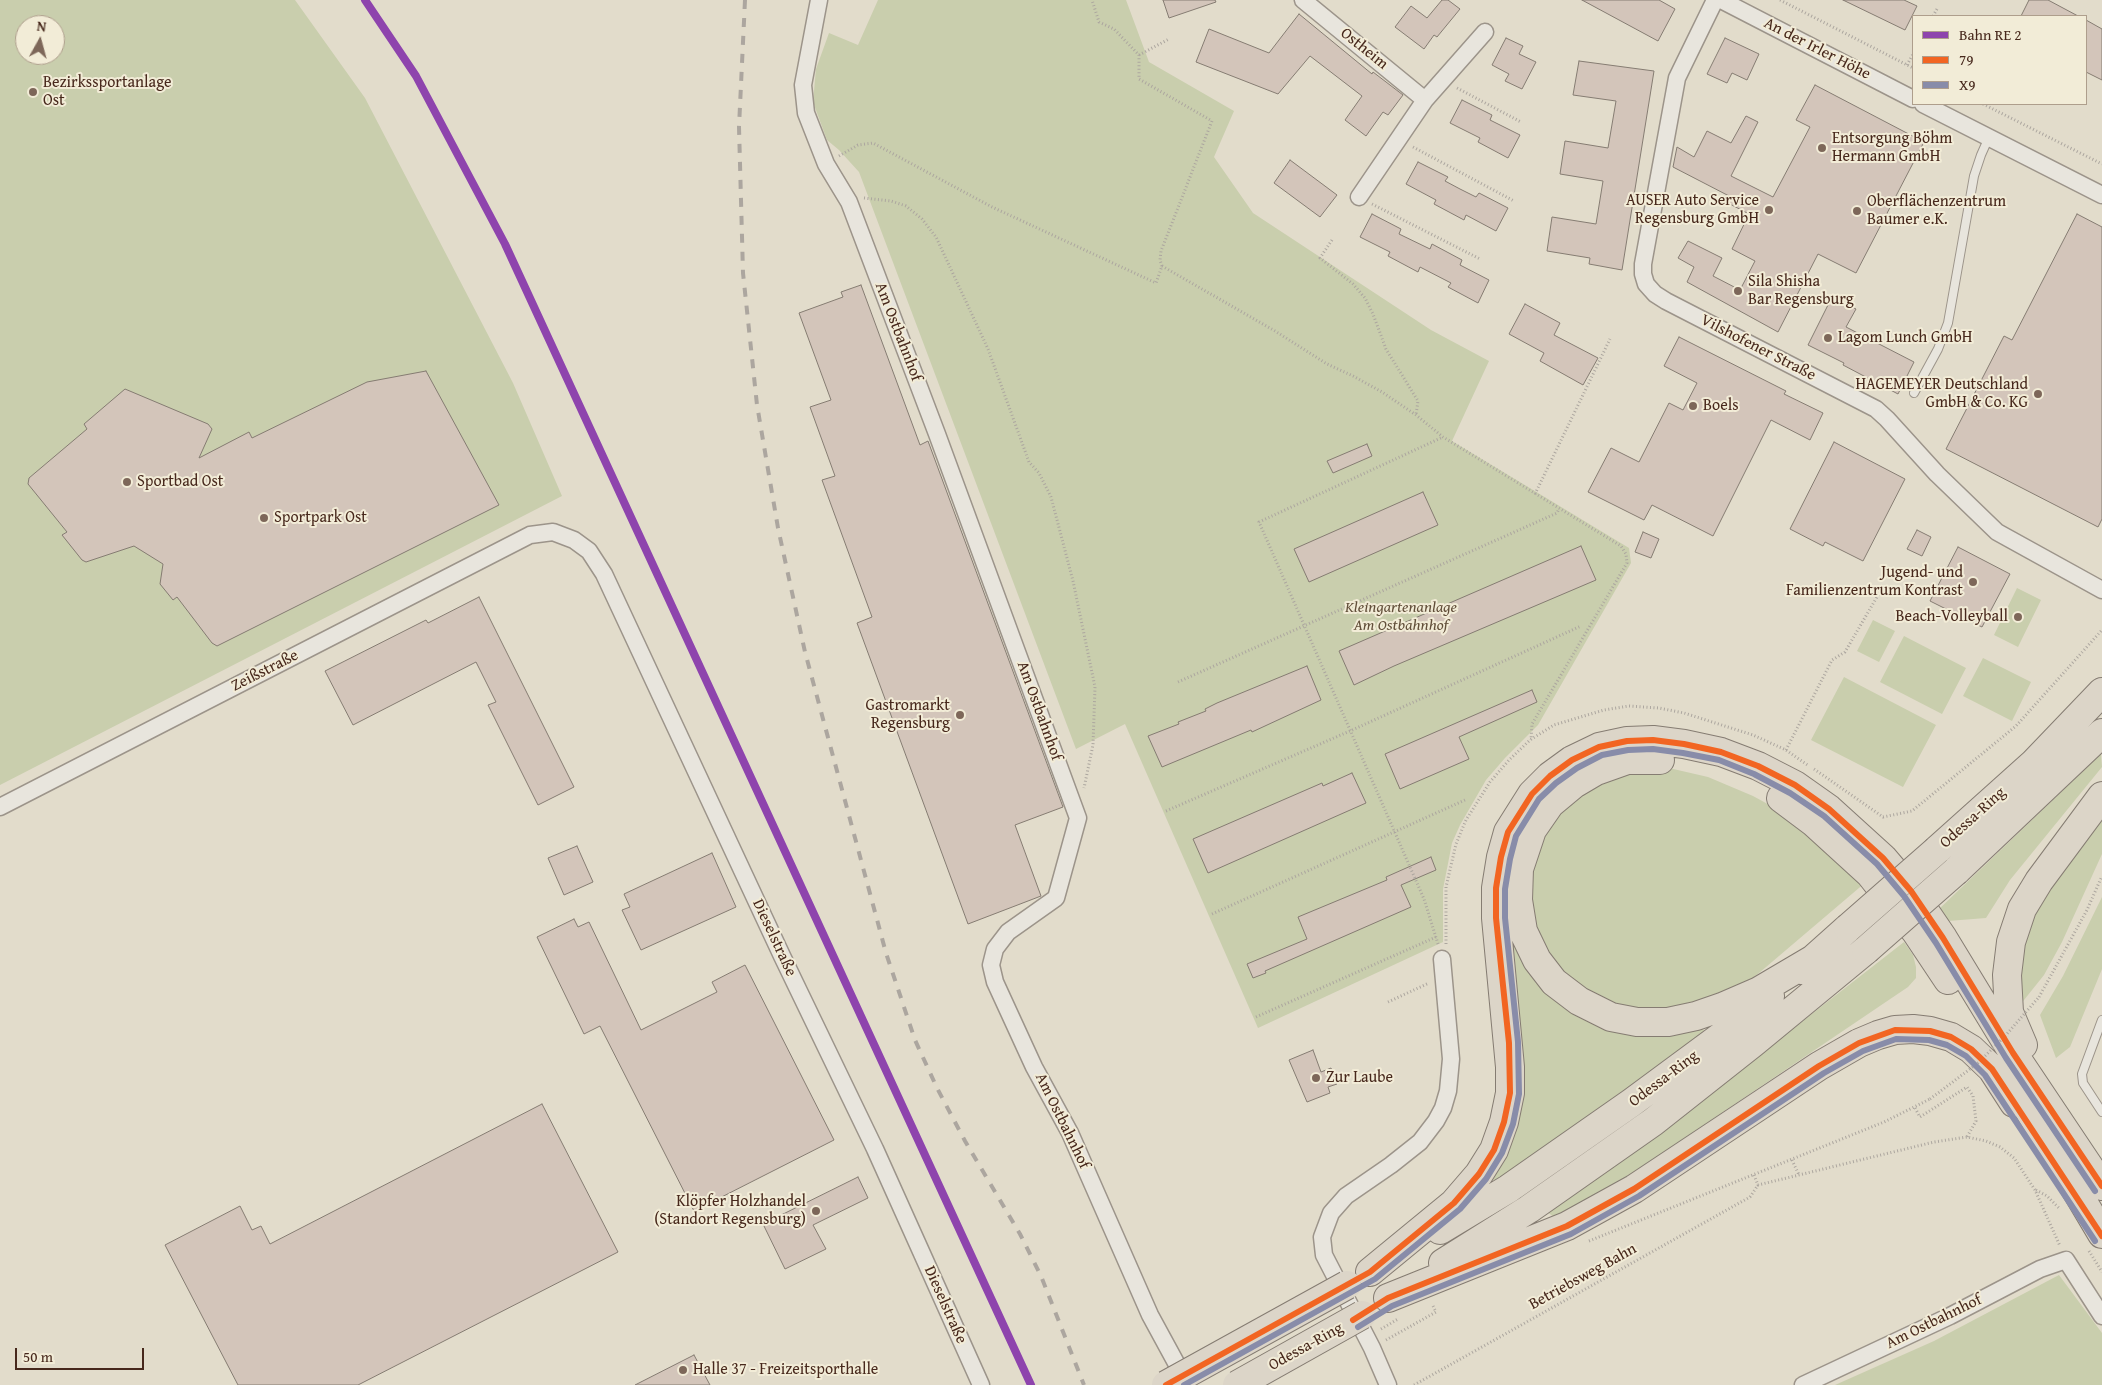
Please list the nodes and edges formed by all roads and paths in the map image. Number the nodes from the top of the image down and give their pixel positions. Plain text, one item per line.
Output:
1 (820, 0) edge
2 (1092, 0) edge
3 (1303, 0) edge
4 (1715, 0) edge
5 (1721, 0) edge
6 (1780, 0) edge
7 (1937, 9) dead end
8 (1934, 15) edge
9 (1485, 32) dead end
10 (1169, 39) dead end
11 (1139, 55) junction
12 (1912, 56) edge
13 (1907, 65) junction
14 (1912, 68) edge
15 (1442, 80) junction
16 (1912, 98) edge
17 (1425, 100) junction
18 (1925, 105) edge
19 (1985, 105) edge
20 (1521, 122) dead end
21 (1989, 137) junction
22 (1397, 139) junction
23 (826, 164) junction
24 (2102, 164) edge
25 (2102, 195) edge
26 (1359, 197) joint
27 (1514, 201) dead end
28 (849, 202) junction
29 (1332, 240) dead end
30 (1480, 259) dead end
31 (1162, 266) junction
32 (1610, 339) dead end
33 (1914, 393) dead end
34 (1416, 415) junction
35 (1442, 437) junction
36 (1535, 494) junction
37 (1559, 509) junction
38 (530, 534) joint
39 (1885, 582) dead end
40 (2102, 590) edge
41 (1581, 626) dead end
42 (1305, 627) junction
43 (1178, 682) dead end
44 (2102, 692) edge
45 (1350, 731) junction
46 (2102, 733) edge
47 (1530, 740) dead end
48 (1786, 750) dead end
49 (1082, 795) dead end
50 (2102, 796) edge
51 (1465, 800) dead end
52 (0, 807) edge
53 (1166, 811) dead end
54 (1394, 833) junction
55 (2102, 876) edge
56 (1212, 914) dead end
57 (1436, 937) junction
58 (1815, 958) junction
59 (1442, 959) joint
60 (1444, 976) junction
61 (1388, 1002) dead end
62 (1256, 1017) dead end
63 (2102, 1020) edge
64 (1915, 1108) junction
65 (2102, 1112) edge
66 (2061, 1122) junction
67 (1967, 1138) junction
68 (1792, 1160) junction
69 (1799, 1175) junction
70 (1758, 1185) junction
71 (2102, 1186) edge
72 (2102, 1235) edge
73 (2066, 1260) junction
74 (1370, 1272) junction
75 (1388, 1298) junction
76 (1432, 1303) dead end
77 (2102, 1316) edge
78 (1382, 1342) dead end
79 (981, 1385) edge
80 (1166, 1385) edge
81 (1188, 1385) edge
82 (1237, 1385) edge
83 (1388, 1385) edge
84 (1414, 1385) edge
85 (1803, 1385) edge

1 - 23 street, Am Ostbahnhof
2 - 11 path
3 - 17 street, Ostheim
4 - 40 street, Vilshofener Straße
5 - 16 street, An der Irler Höhe
6 - 13 path
7 - 8 path
9 - 15 street
10 - 11 path
11 - 31 path
12 - 13 path
13 - 14 path
15 - 17 street
15 - 20 path
17 - 22 street
18 - 21 street
19 - 24 path
21 - 25 street
21 - 33 lane
22 - 26 street
22 - 27 path
23 - 28 street, Am Ostbahnhof
23 - 31 path
26 - 30 path
28 - 49 path
28 - 81 street, Am Ostbahnhof
29 - 34 path
31 - 34 path
32 - 36 path
34 - 35 path
35 - 36 path
35 - 42 path
36 - 37 path
37 - 42 path
37 - 47 path
38 - 52 street, Zeißstraße
38 - 79 street, Dieselstraße
39 - 48 path
41 - 45 path
42 - 43 path
42 - 45 path
44 - 58 highway, Odessa-Ring, bridge
45 - 53 path
45 - 54 path
46 - 75 highway, Odessa-Ring, bridge
50 - 66 highway
51 - 54 path
54 - 56 path
54 - 57 path
55 - 64 path, bridge
57 - 59 path
57 - 62 path
58 - 72 highway
58 - 74 highway, Odessa-Ring
59 - 60 street
60 - 61 path
60 - 83 street
63 - 65 lane
64 - 67 path
64 - 68 path
66 - 71 highway
66 - 74 highway
67 - 69 path
67 - 73 path
68 - 69 path
68 - 70 path, Betriebsweg Bahn
69 - 70 path
70 - 84 path, Betriebsweg Bahn
72 - 75 highway
73 - 77 street
73 - 85 street, Am Ostbahnhof
74 - 80 highway, Odessa-Ring, bridge
75 - 82 highway, Odessa-Ring, bridge
76 - 78 path

